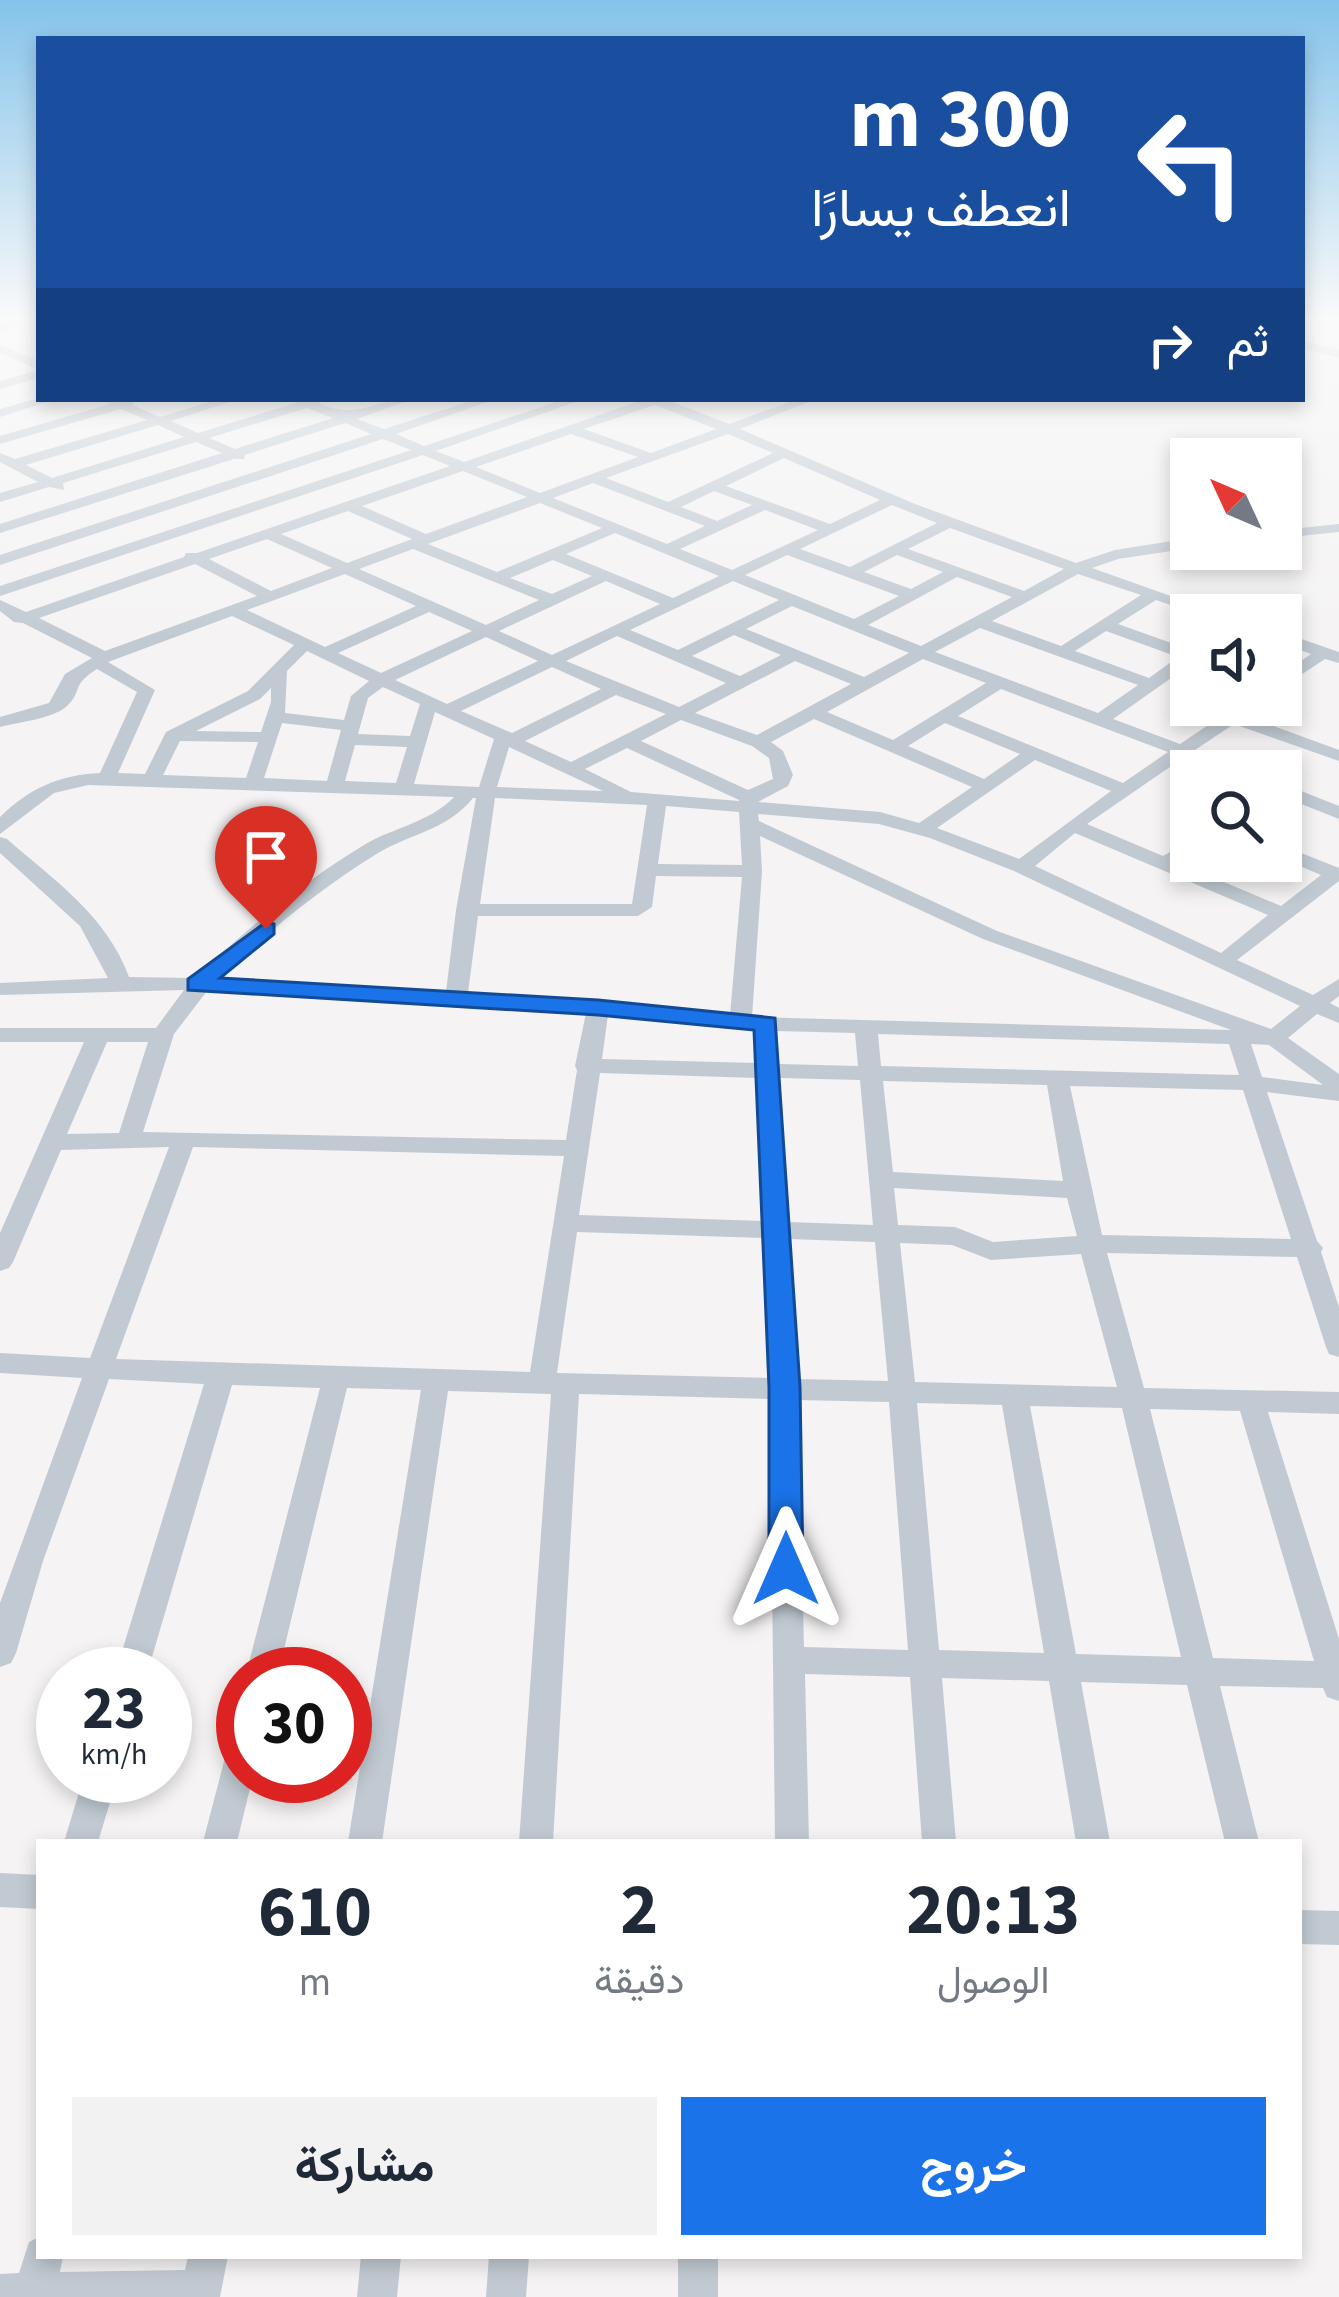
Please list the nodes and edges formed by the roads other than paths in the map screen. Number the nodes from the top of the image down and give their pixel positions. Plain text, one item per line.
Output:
1 (48, 424) edge
2 (149, 424) edge
3 (168, 424) edge
4 (241, 424) edge
5 (327, 424) edge
6 (362, 424) edge
7 (416, 424) edge
8 (503, 424) edge
9 (558, 424) edge
10 (586, 424) edge
11 (722, 424) edge
12 (743, 424) edge
13 (733, 428) junction
14 (572, 429) junction
15 (388, 434) junction
16 (200, 438) junction
17 (0, 440) edge
18 (427, 450) junction
19 (235, 454) junction
20 (782, 454) junction
21 (653, 458) junction
22 (5, 463) edge
23 (469, 466) junction
24 (271, 470) junction
25 (595, 479) junction
26 (52, 483) junction
27 (713, 486) junction
28 (311, 488) junction
29 (541, 497) junction
30 (0, 498) edge
31 (892, 500) junction
32 (86, 501) junction
33 (764, 505) junction
34 (352, 507) junction
35 (669, 507) junction
36 (124, 521) junction
37 (948, 523) junction
38 (718, 526) junction
39 (1339, 528) edge
40 (0, 529) edge
41 (612, 529) junction
42 (830, 529) junction
43 (1302, 532) edge
44 (271, 535) junction
45 (159, 541) junction
46 (420, 542) junction
47 (1170, 546) edge
48 (667, 550) junction
49 (787, 550) junction
50 (896, 550) junction
51 (555, 555) junction
52 (199, 559) junction
53 (0, 560) edge
54 (345, 568) junction
55 (1076, 568) junction
56 (956, 572) junction
57 (851, 573) junction
58 (605, 576) junction
59 (735, 576) junction
60 (496, 578) junction
61 (0, 591) edge
62 (1154, 594) junction
63 (268, 596) junction
64 (912, 596) junction
65 (1026, 597) junction
66 (793, 598) junction
67 (1170, 599) edge
68 (552, 600) junction
69 (674, 604) junction
70 (0, 605) edge
71 (429, 606) junction
72 (233, 610) junction
73 (26, 618) junction
74 (0, 622) edge
75 (980, 622) junction
76 (858, 624) junction
77 (1105, 625) junction
78 (733, 629) junction
79 (483, 630) junction
80 (619, 631) junction
81 (305, 644) junction
82 (1302, 645) edge
83 (1170, 648) edge
84 (1063, 652) junction
85 (325, 653) junction
86 (923, 653) junction
87 (1332, 655) edge
88 (679, 656) junction
89 (794, 656) junction
90 (101, 660) junction
91 (551, 661) junction
92 (1170, 670) edge
93 (1302, 671) edge
94 (279, 672) junction
95 (382, 679) junction
96 (740, 682) junction
97 (1000, 682) junction
98 (1150, 684) junction
99 (867, 685) junction
100 (615, 688) junction
101 (439, 706) junction
102 (681, 712) junction
103 (815, 713) junction
104 (943, 716) junction
105 (275, 717) junction
106 (1100, 720) junction
107 (0, 722) edge
108 (1220, 726) edge
109 (1279, 726) edge
110 (349, 733) junction
111 (172, 736) junction
112 (266, 737) junction
113 (509, 737) junction
114 (627, 741) junction
115 (417, 742) junction
116 (758, 742) junction
117 (893, 748) junction
118 (1335, 749) edge
119 (1176, 750) edge
120 (1184, 750) edge
121 (1033, 754) junction
122 (1170, 759) edge
123 (575, 767) junction
124 (107, 778) junction
125 (150, 782) junction
126 (253, 785) junction
127 (988, 787) junction
128 (334, 788) junction
129 (404, 788) junction
130 (477, 790) junction
131 (1124, 790) junction
132 (632, 798) junction
133 (1302, 798) edge
134 (657, 801) junction
135 (750, 810) junction
136 (1339, 813) edge
137 (1073, 825) junction
138 (0, 828) edge
139 (922, 830) junction
140 (0, 843) edge
141 (1302, 860) edge
142 (1170, 861) edge
143 (1166, 864) junction
144 (1021, 867) junction
145 (647, 870) junction
146 (752, 871) junction
147 (1337, 874) edge
148 (466, 910) junction
149 (1285, 915) junction
150 (1223, 961) junction
151 (121, 983) junction
152 (197, 984) junction
153 (1339, 985) edge
154 (0, 989) edge
155 (455, 998) junction
156 (1315, 1005) junction
157 (598, 1007) junction
158 (1339, 1016) edge
159 (753, 1023) junction
160 (866, 1027) junction
161 (0, 1035) edge
162 (163, 1035) junction
163 (98, 1036) junction
164 (1238, 1038) junction
165 (1274, 1038) junction
166 (586, 1066) junction
167 (766, 1071) junction
168 (868, 1075) junction
169 (1057, 1079) junction
170 (1251, 1083) junction
171 (1339, 1089) edge
172 (184, 1139) junction
173 (129, 1140) junction
174 (51, 1142) junction
175 (574, 1148) junction
176 (880, 1179) junction
177 (1077, 1190) junction
178 (13, 1200) edge
179 (568, 1223) junction
180 (775, 1228) junction
181 (886, 1235) junction
182 (1092, 1244) junction
183 (1310, 1248) junction
184 (0, 1262) edge
185 (1339, 1347) edge
186 (0, 1363) edge
187 (98, 1368) junction
188 (221, 1375) junction
189 (336, 1378) junction
190 (436, 1381) junction
191 (554, 1383) junction
192 (784, 1387) junction
193 (902, 1389) junction
194 (1014, 1393) junction
195 (1133, 1397) junction
196 (1251, 1402) junction
197 (1339, 1403) edge
198 (14, 1561) edge
199 (139, 1647) edge
200 (269, 1647) edge
201 (0, 1653) edge
202 (787, 1660) junction
203 (925, 1663) junction
204 (1063, 1668) junction
205 (1201, 1673) junction
206 (1337, 1680) edge
207 (93, 1803) edge
208 (230, 1803) edge
209 (82, 1839) edge
210 (221, 1839) edge
211 (365, 1839) edge
212 (536, 1839) edge
213 (792, 1839) edge
214 (939, 1839) edge
215 (1092, 1839) edge
216 (1241, 1839) edge
217 (0, 1891) edge
218 (36, 1892) edge
219 (1302, 1927) edge
220 (1339, 1928) edge
221 (381, 2259) edge
222 (509, 2259) edge
223 (698, 2259) edge
224 (203, 2281) edge
225 (28, 2285) edge
226 (377, 2297) edge
227 (506, 2297) edge
228 (698, 2297) edge

1 - 17 street
2 - 22 street
3 - 16 street
4 - 16 street
5 - 19 street
6 - 15 street
7 - 15 street
8 - 18 street
9 - 14 street
10 - 14 street
11 - 13 street
12 - 13 street
13 - 20 street
13 - 21 street
14 - 21 street
14 - 23 street
15 - 18 street
15 - 24 street
16 - 19 street
16 - 26 street
18 - 23 street
18 - 28 street
19 - 24 street
19 - 32 street
20 - 27 street
20 - 31 street
21 - 25 street
22 - 26 street
23 - 29 street
23 - 34 street
24 - 28 street
24 - 36 street
25 - 29 street
25 - 35 street
26 - 30 street
26 - 32 street
27 - 33 street
27 - 35 street
28 - 34 street
28 - 45 street
29 - 41 street
29 - 46 street
31 - 37 street
31 - 42 street
32 - 36 street
32 - 40 street
33 - 38 street
33 - 42 street
34 - 44 street
34 - 46 street
35 - 38 street
36 - 45 street
36 - 53 street
37 - 50 street
37 - 55 street
38 - 48 street
39 - 43 street
41 - 48 street
41 - 51 street
42 - 49 street
44 - 52 street
44 - 54 street
45 - 52 street
45 - 61 street
46 - 54 street
46 - 60 street
47 - 55 street
48 - 59 street
49 - 57 street
49 - 59 street
50 - 56 street
50 - 57 street
51 - 58 street
51 - 60 street
52 - 63 street
52 - 73 street
54 - 63 street
54 - 71 street
55 - 62 street
55 - 65 street
56 - 64 street
56 - 65 street
57 - 64 street
58 - 68 street
58 - 69 street
59 - 66 street
59 - 69 street
60 - 68 street
62 - 67 street
62 - 77 street
63 - 72 street
64 - 76 street
65 - 75 street
66 - 76 street
66 - 78 street
68 - 79 street
69 - 80 street
70 - 73 street
71 - 79 street
71 - 85 street
72 - 81 street
72 - 90 street
73 - 74 street
73 - 90 street
75 - 84 street
75 - 86 street
76 - 86 street
77 - 83 street
77 - 84 street
78 - 88 street
78 - 89 street
79 - 91 street
79 - 95 street
80 - 88 street
80 - 91 street
81 - 85 street
81 - 94 street
82 - 87 street
84 - 98 street
85 - 95 street
86 - 97 street
86 - 99 street
87 - 93 street
88 - 96 street
89 - 96 street
89 - 99 street
90 - 107 street
90 - 124 street
91 - 100 street
91 - 101 street
92 - 98 street
94 - 105 street
94 - 111 street
95 - 101 street
95 - 110 street
96 - 102 street
97 - 104 street
97 - 106 street
98 - 106 street
99 - 103 street
100 - 102 street
100 - 113 street
101 - 113 street
101 - 115 street
102 - 114 street
102 - 116 street
103 - 116 street
103 - 117 street
104 - 117 street
104 - 121 street
105 - 110 street
105 - 112 street
106 - 119 street
108 - 120 street
109 - 118 street
110 - 115 street
110 - 128 street
111 - 112 street
111 - 125 street
112 - 126 street
113 - 123 street
113 - 130 street
114 - 123 street
114 - 135 street
115 - 129 street
116 - 135 street
117 - 127 street
121 - 127 street
121 - 131 street
122 - 131 street
123 - 132 street
124 - 125 street
124 - 138 street
125 - 126 street
126 - 128 street
127 - 139 street
128 - 129 street
129 - 130 street
130 - 132 street
130 - 148 street
130 - 152 street
131 - 137 street
132 - 134 street
133 - 136 street
134 - 135 street
134 - 145 street
135 - 139 street
135 - 146 street
135 - 165 street
137 - 143 street
137 - 144 street
139 - 144 street
140 - 151 street
141 - 147 street
142 - 143 street
143 - 149 street
144 - 150 street
145 - 146 street
145 - 148 street
146 - 159 street
147 - 149 street
148 - 155 street
149 - 150 street
150 - 156 street
151 - 152 street
151 - 154 street
152 - 155 street
152 - 162 street
153 - 156 street
155 - 157 street
156 - 158 street
156 - 165 street
157 - 159 street
157 - 166 street
159 - 160 street
159 - 167 street
160 - 164 street
160 - 168 street
161 - 163 street
162 - 163 street
162 - 173 street
163 - 174 street
164 - 165 street
164 - 170 street
165 - 171 street
166 - 167 street
166 - 175 street
167 - 168 street
167 - 180 street
168 - 169 street
168 - 176 street
169 - 170 street
169 - 177 street
170 - 171 street
170 - 183 street
172 - 173 street
172 - 175 street
172 - 187 street
173 - 174 street
174 - 178 street
175 - 179 street
176 - 177 street
176 - 181 street
177 - 182 street
178 - 184 street
179 - 180 street
179 - 191 street
180 - 181 street
180 - 192 street
181 - 182 street
181 - 193 street
182 - 183 street
182 - 195 street
183 - 185 street
186 - 187 street
187 - 188 street
187 - 198 street
188 - 189 street
188 - 199 street
189 - 190 street
189 - 200 street
190 - 191 street
190 - 211 street
191 - 192 street
191 - 212 street
192 - 193 street
192 - 202 street
193 - 194 street
193 - 203 street
194 - 195 street
194 - 204 street
195 - 196 street
195 - 205 street
196 - 197 street
196 - 206 street
198 - 201 street
202 - 203 street
202 - 213 street
203 - 204 street
203 - 214 street
204 - 205 street
204 - 215 street
205 - 206 street
205 - 216 street
207 - 209 street
208 - 210 street
217 - 218 street
219 - 220 street
221 - 226 street
222 - 227 street
223 - 228 street
224 - 225 street

